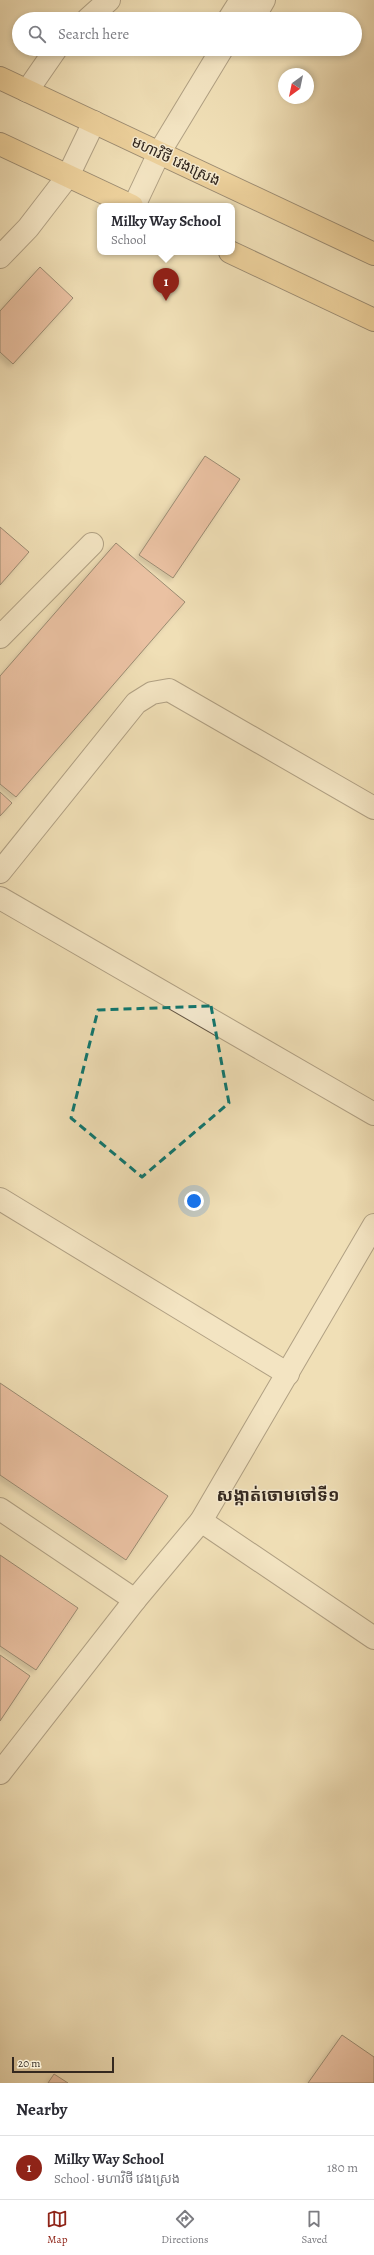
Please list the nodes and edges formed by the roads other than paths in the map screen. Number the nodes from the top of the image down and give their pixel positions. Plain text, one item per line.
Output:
1 (109, 0) edge
2 (241, 0) edge
3 (264, 0) edge
4 (96, 12) edge
5 (233, 12) edge
6 (257, 12) edge
7 (51, 56) edge
8 (218, 56) edge
9 (0, 78) edge
10 (27, 91) junction
11 (94, 122) junction
12 (0, 144) edge
13 (159, 153) junction
14 (68, 176) junction
15 (126, 203) edge
16 (134, 203) edge
17 (235, 254) edge
18 (374, 254) edge
19 (0, 257) edge
20 (374, 320) edge
21 (92, 544) dead end
22 (4, 623) edge
23 (374, 808) edge
24 (0, 872) edge
25 (0, 898) edge
26 (374, 1114) edge
27 (0, 1199) edge
28 (374, 1226) edge
29 (288, 1374) junction
30 (0, 1509) edge
31 (201, 1521) junction
32 (135, 1600) junction
33 (374, 1638) edge
34 (0, 1773) edge

1 - 4 street
2 - 5 street
3 - 6 street
7 - 10 street
8 - 13 street
9 - 10 main road, មហាវិថី វេងស្រេង
10 - 11 main road, មហាវិថី វេងស្រេង
11 - 13 main road, មហាវិថី វេងស្រេង
11 - 14 street
12 - 14 main road
13 - 16 street
13 - 18 main road, មហាវិថី វេងស្រេង
14 - 15 main road
14 - 19 street
17 - 20 main road
21 - 22 street
23 - 24 street
25 - 26 street
27 - 29 street
28 - 29 street
29 - 31 street
30 - 32 street
31 - 32 street
31 - 33 street
32 - 34 street

